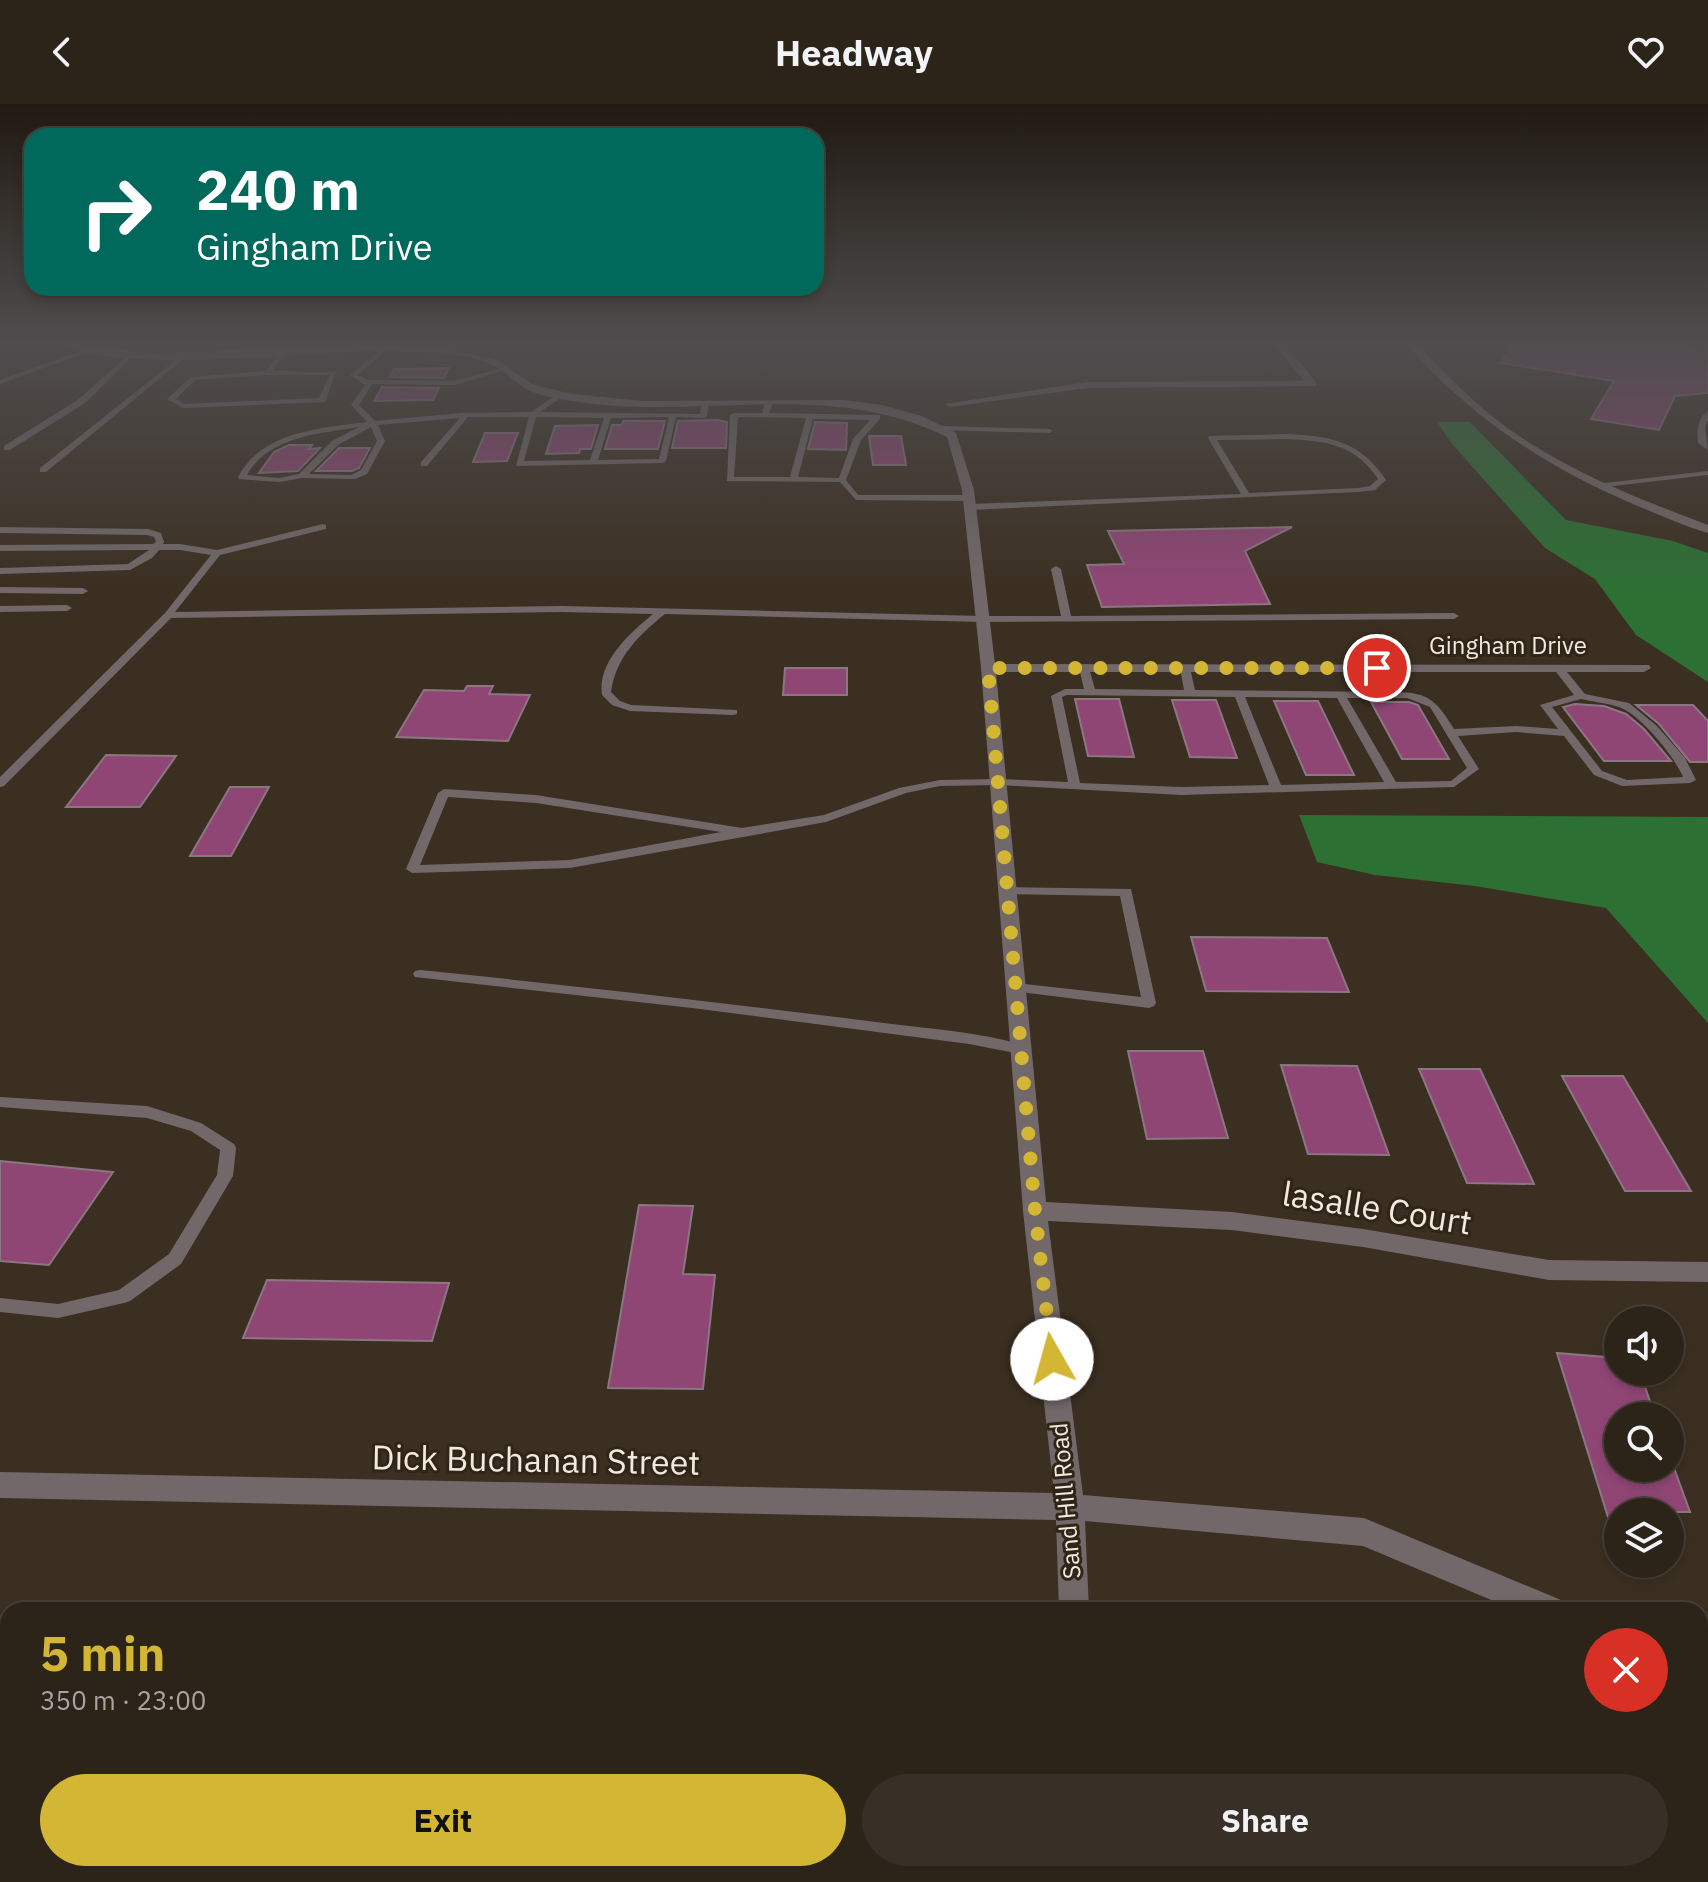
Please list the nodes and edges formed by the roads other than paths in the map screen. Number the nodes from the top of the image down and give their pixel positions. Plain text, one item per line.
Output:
1 (44, 425) edge
2 (99, 425) edge
3 (364, 425) edge
4 (369, 425) edge
5 (374, 425) edge
6 (457, 425) edge
7 (530, 425) edge
8 (605, 425) edge
9 (671, 425) edge
10 (733, 425) edge
11 (808, 425) edge
12 (870, 425) edge
13 (934, 425) edge
14 (1499, 425) edge
15 (1702, 425) edge
16 (941, 428) junction
17 (1049, 431) dead end
18 (7, 448) dead end
19 (1708, 448) edge
20 (593, 462) junction
21 (424, 464) dead end
22 (43, 470) dead end
23 (1708, 473) edge
24 (302, 476) junction
25 (793, 480) junction
26 (842, 480) junction
27 (1605, 485) junction
28 (1247, 496) junction
29 (969, 503) junction
30 (323, 527) dead end
31 (1708, 529) edge
32 (0, 530) edge
33 (0, 548) edge
34 (156, 549) junction
35 (217, 553) junction
36 (1056, 569) dead end
37 (0, 571) edge
38 (0, 590) edge
39 (83, 591) dead end
40 (67, 608) dead end
41 (0, 609) edge
42 (663, 611) junction
43 (168, 615) junction
44 (1454, 616) dead end
45 (983, 619) junction
46 (1067, 619) junction
47 (988, 668) junction
48 (1084, 668) junction
49 (1185, 668) junction
50 (1377, 668) junction
51 (1558, 668) junction
52 (1644, 668) dead end
53 (1090, 692) junction
54 (1190, 693) junction
55 (1239, 694) junction
56 (1340, 694) junction
57 (1393, 695) junction
58 (1581, 696) junction
59 (733, 712) dead end
60 (1451, 733) junction
61 (1566, 733) junction
62 (998, 782) junction
63 (0, 784) edge
64 (1075, 786) junction
65 (1392, 786) junction
66 (1276, 788) junction
67 (742, 832) junction
68 (1008, 891) junction
69 (420, 974) dead end
70 (1016, 988) junction
71 (1021, 1049) junction
72 (0, 1102) edge
73 (1035, 1211) junction
74 (1708, 1272) edge
75 (0, 1305) edge
76 (0, 1485) edge
77 (1070, 1507) junction
78 (1074, 1602) edge
79 (1531, 1602) edge

1 - 18 lane
2 - 22 lane
3 - 24 lane
4 - 24 lane
5 - 24 lane
6 - 21 lane
7 - 20 lane
8 - 20 lane
9 - 20 lane
10 - 25 lane
11 - 25 lane
12 - 26 lane
13 - 16 street
14 - 27 street
15 - 19 lane
16 - 17 lane
16 - 29 street, Sand Hill Road
23 - 27 lane
25 - 26 lane
26 - 29 lane
27 - 31 street
28 - 28 lane
28 - 29 lane
29 - 45 street, Sand Hill Road
30 - 35 lane
32 - 34 lane
33 - 34 lane
34 - 35 lane
34 - 37 lane
35 - 43 lane
36 - 46 lane
38 - 39 lane
40 - 41 lane
42 - 43 lane
42 - 45 lane
42 - 59 lane
43 - 63 lane
44 - 46 lane
45 - 46 lane
45 - 47 street, Sand Hill Road
47 - 48 street, Gingham Drive
47 - 62 street, Sand Hill Road
48 - 49 street, Gingham Drive
48 - 53 lane
49 - 50 street, Gingham Drive
49 - 54 lane
50 - 51 street, Gingham Drive
50 - 57 lane
51 - 52 street, Gingham Drive
51 - 58 lane
53 - 54 lane
53 - 64 lane
54 - 55 lane
55 - 56 lane
55 - 66 lane
56 - 57 lane
56 - 65 lane
57 - 60 lane
58 - 61 lane
58 - 61 lane
60 - 61 lane
60 - 65 lane
62 - 64 lane
62 - 67 lane
62 - 68 street, Sand Hill Road
64 - 66 lane
65 - 66 lane
67 - 67 lane
68 - 70 street, Sand Hill Road
68 - 70 lane
69 - 71 lane
70 - 71 street, Sand Hill Road
71 - 73 street, Sand Hill Road
72 - 75 lane
73 - 74 street, lasalle Court
73 - 77 street, Sand Hill Road
76 - 77 street, Dick Buchanan Street
77 - 78 street, Sand Hill Road
77 - 79 street, Dick Buchanan Street

